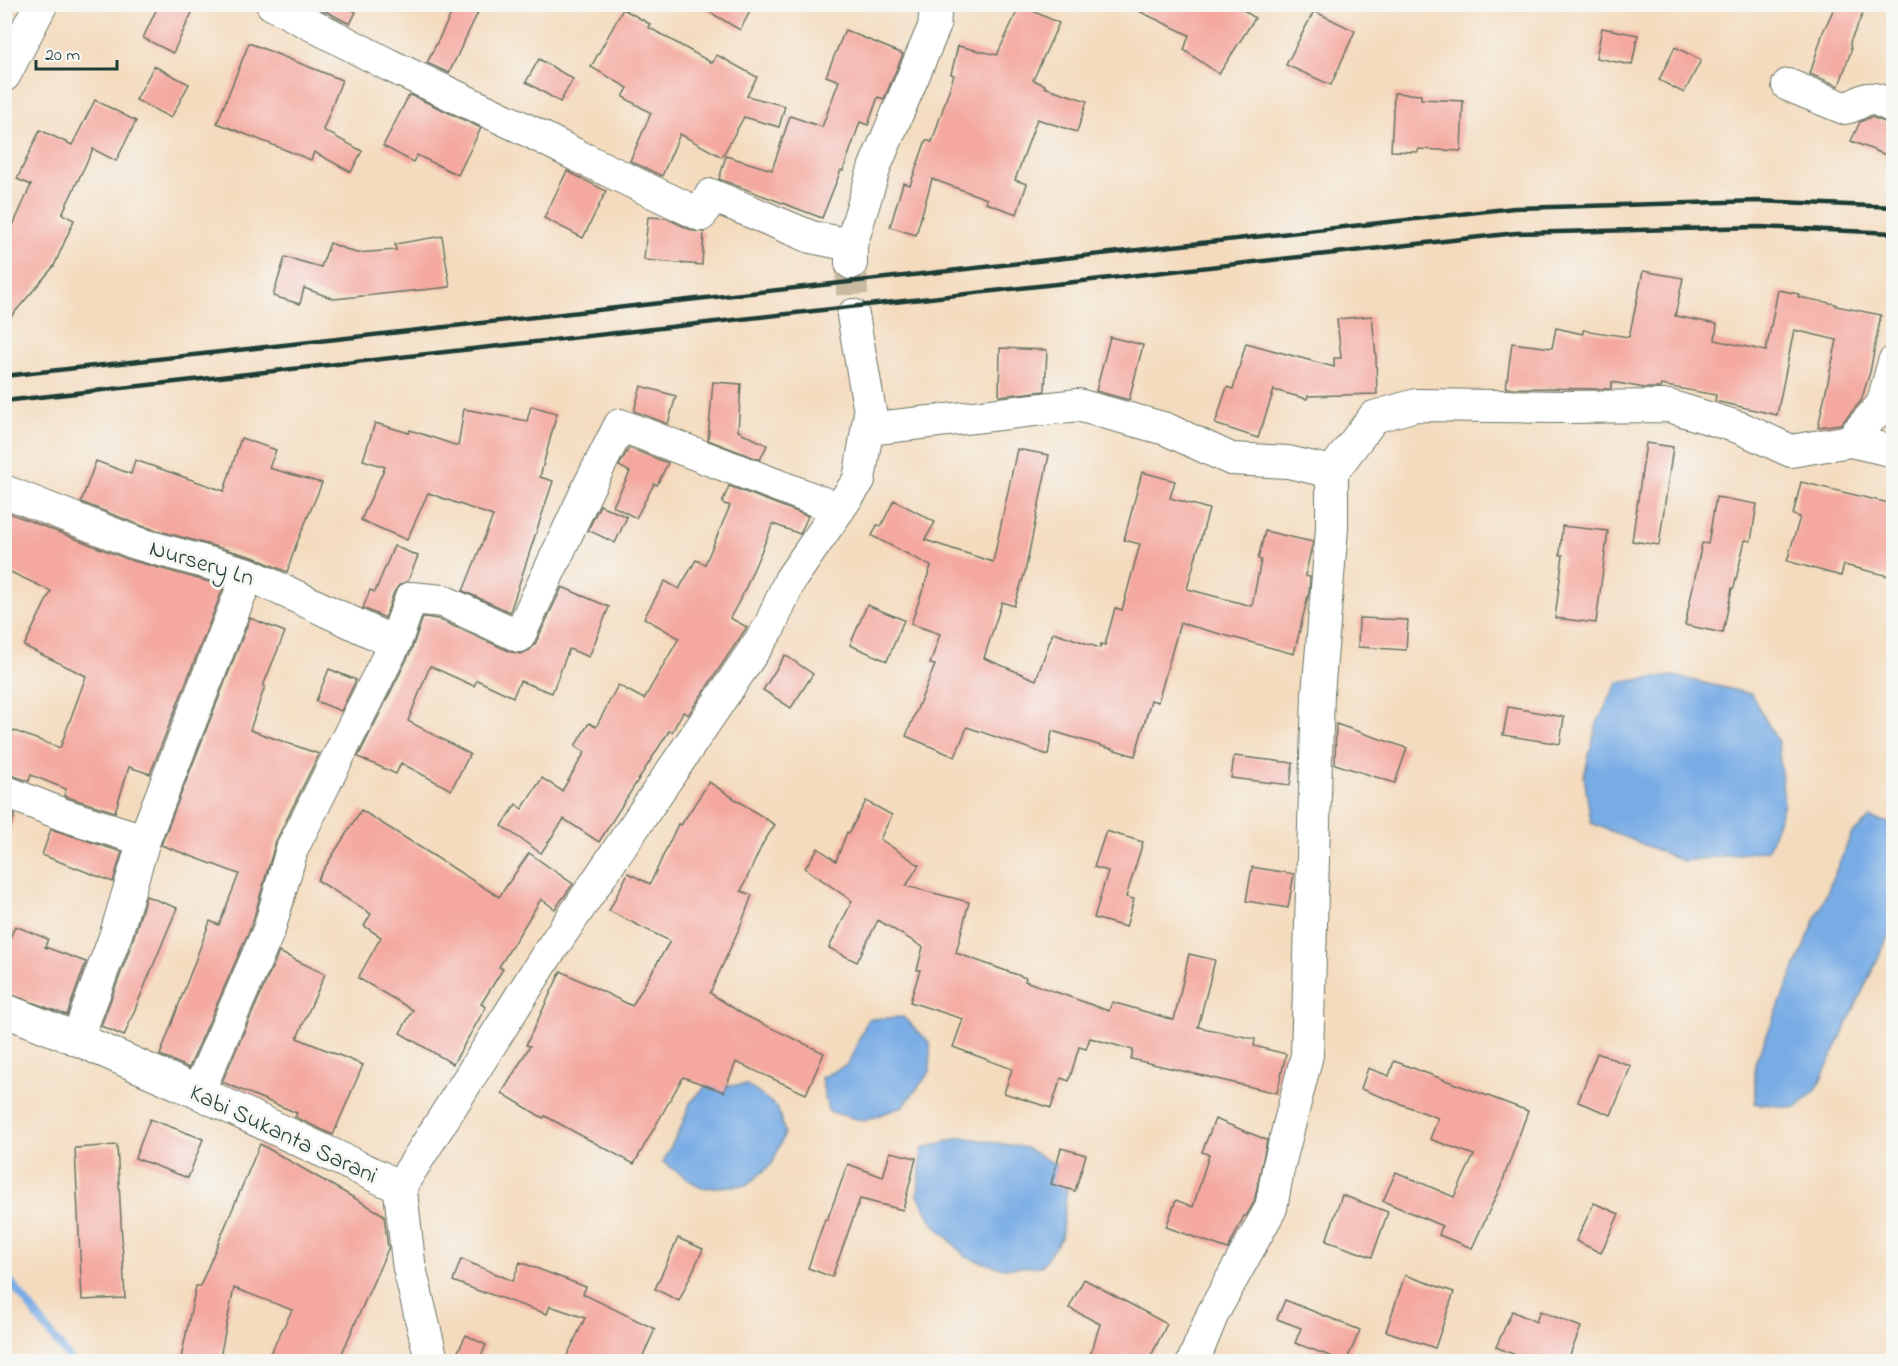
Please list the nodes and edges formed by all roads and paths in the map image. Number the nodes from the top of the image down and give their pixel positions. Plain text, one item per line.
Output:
1 (41, 4) edge
2 (272, 4) edge
3 (936, 4) edge
4 (4, 75) edge
5 (1788, 85) dead end
6 (1893, 107) edge
7 (853, 315) tunnel mouth
8 (1893, 362) edge
9 (867, 429) junction
10 (1850, 441) junction
11 (1893, 452) edge
12 (1332, 472) junction
13 (4, 491) edge
14 (839, 509) junction
15 (248, 574) junction
16 (395, 643) junction
17 (4, 791) edge
18 (144, 840) junction
19 (4, 1010) edge
20 (77, 1039) junction
21 (198, 1092) junction
22 (400, 1187) junction
23 (432, 1362) edge
24 (1193, 1362) edge

1 - 4 street
2 - 3 street
5 - 6 street
7 - 9 street
8 - 10 street
9 - 12 street
9 - 14 street
10 - 11 street
10 - 12 street
12 - 24 street
13 - 15 street, Nursery Ln
14 - 16 street
14 - 22 street
15 - 16 street, Nursery Ln
15 - 18 street
16 - 21 street
17 - 18 street
18 - 20 street
19 - 20 street, Kabi Sukanta Sarani
20 - 21 street, Kabi Sukanta Sarani
21 - 22 street, Kabi Sukanta Sarani
22 - 23 street, Kabi Sukanta Sarani

